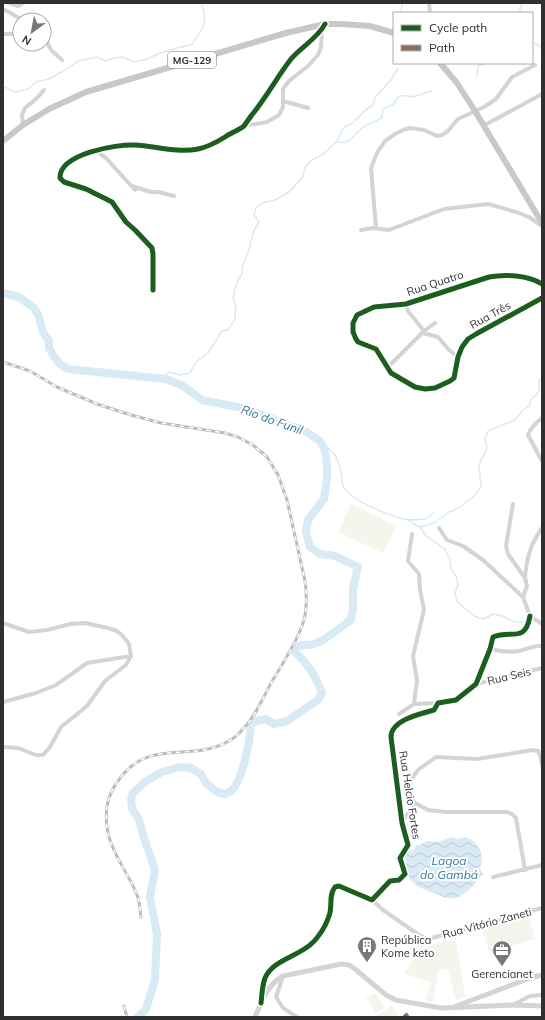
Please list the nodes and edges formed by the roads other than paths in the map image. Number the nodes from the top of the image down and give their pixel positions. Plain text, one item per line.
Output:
1 (9, 3) edge
2 (23, 3) edge
3 (3, 9) edge
4 (12, 14) edge
5 (325, 24) junction
6 (322, 31) junction
7 (393, 33) edge
8 (52, 51) edge
9 (62, 60) dead end
10 (441, 64) edge
11 (535, 65) dead end
12 (44, 90) dead end
13 (542, 94) edge
14 (283, 101) junction
15 (308, 108) dead end
16 (475, 111) junction
17 (23, 124) junction
18 (243, 126) junction
19 (483, 126) junction
20 (3, 141) edge
21 (96, 151) junction
22 (174, 196) dead end
23 (542, 225) edge
24 (376, 228) junction
25 (361, 230) dead end
26 (542, 284) edge
27 (153, 290) dead end
28 (542, 298) edge
29 (406, 304) junction
30 (435, 323) dead end
31 (424, 332) junction
32 (458, 357) junction
33 (387, 368) junction
34 (542, 418) edge
35 (542, 461) edge
36 (513, 504) dead end
37 (439, 528) dead end
38 (542, 528) edge
39 (412, 534) dead end
40 (524, 578) junction
41 (523, 597) junction
42 (530, 616) junction
43 (3, 623) edge
44 (542, 624) edge
45 (542, 646) edge
46 (490, 649) junction
47 (131, 656) junction
48 (542, 668) edge
49 (476, 684) junction
50 (3, 702) edge
51 (438, 703) junction
52 (414, 704) junction
53 (399, 714) dead end
54 (3, 747) edge
55 (542, 765) edge
56 (415, 803) junction
57 (402, 823) junction
58 (542, 865) edge
59 (526, 870) junction
60 (493, 877) dead end
61 (372, 900) junction
62 (542, 908) edge
63 (542, 975) edge
64 (283, 976) junction
65 (542, 995) edge
66 (261, 1003) junction
67 (512, 1005) junction
68 (542, 1006) edge
69 (451, 1007) junction
70 (254, 1017) edge
71 (297, 1017) edge

1 - 2 street
3 - 4 street
5 - 6 street
5 - 7 main road, MG-129
5 - 17 main road, MG-129
6 - 14 street
6 - 18 street
8 - 9 street
10 - 16 main road
11 - 16 street
12 - 17 street
13 - 19 street
14 - 15 street
14 - 18 street
16 - 19 main road
16 - 24 street
17 - 20 main road, MG-129
18 - 21 street
19 - 23 main road
21 - 22 street
21 - 27 street
23 - 24 street
24 - 25 street
26 - 29 street, Rua Quatro
28 - 32 street, Rua Três
29 - 31 street
29 - 33 street, Rua Quatro
30 - 31 street
31 - 32 street
31 - 33 street
32 - 33 street, Rua Três
34 - 35 street
36 - 40 street
37 - 41 street
38 - 40 street
39 - 52 street
40 - 41 street
41 - 42 street
42 - 44 street
42 - 46 street, Rua Helcio Fortes
43 - 47 street
45 - 46 street
46 - 49 street, Rua Helcio Fortes
47 - 50 street
47 - 54 street
48 - 49 street, Rua Seis
49 - 51 street, Rua Helcio Fortes
51 - 52 street
51 - 57 street, Rua Helcio Fortes
52 - 53 street
55 - 56 street
56 - 57 street
56 - 59 street
57 - 61 street, Rua Helcio Fortes
58 - 59 street
59 - 60 street
61 - 62 street, Rua Vitório Zaneti
61 - 66 street
63 - 69 street
64 - 66 street
64 - 69 street
64 - 71 street
65 - 67 street
66 - 70 street
67 - 68 street
67 - 69 street

